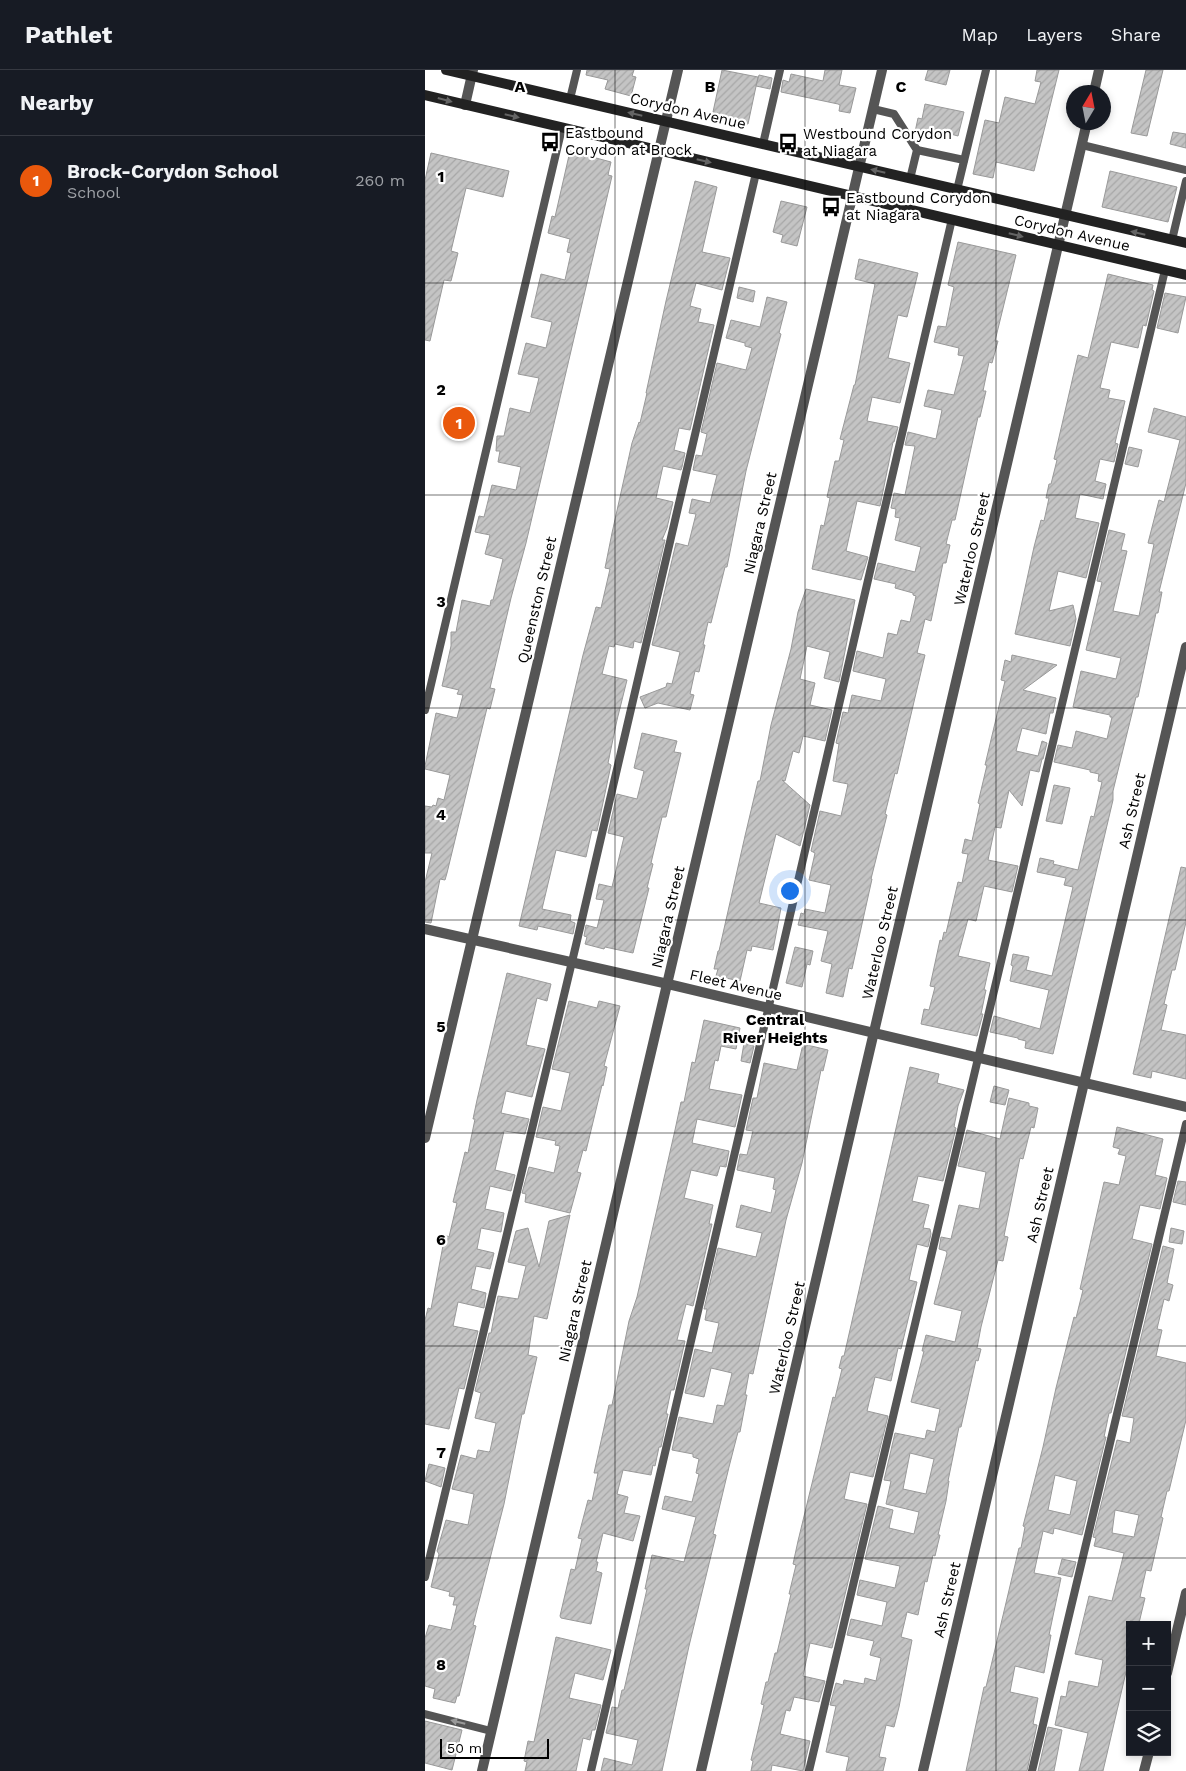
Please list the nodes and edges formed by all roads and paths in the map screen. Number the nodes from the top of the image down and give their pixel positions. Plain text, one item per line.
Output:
1 (446, 70) edge
2 (577, 70) edge
3 (678, 70) edge
4 (780, 70) edge
5 (882, 70) edge
6 (986, 70) edge
7 (1099, 70) edge
8 (472, 73) edge
9 (1096, 85) edge
10 (425, 95) edge
11 (570, 99) junction
12 (465, 105) junction
13 (873, 110) junction
14 (666, 122) junction
15 (563, 128) junction
16 (1085, 130) edge
17 (763, 144) junction
18 (1082, 145) junction
19 (917, 150) junction
20 (659, 151) junction
21 (965, 160) junction
22 (859, 167) junction
23 (1186, 170) edge
24 (756, 173) junction
25 (910, 179) junction
26 (1186, 181) edge
27 (957, 190) junction
28 (852, 196) junction
29 (1065, 216) junction
30 (952, 219) junction
31 (1172, 240) junction
32 (1186, 243) edge
33 (1059, 245) junction
34 (1165, 270) junction
35 (1186, 275) edge
36 (1186, 647) edge
37 (425, 710) edge
38 (425, 929) edge
39 (472, 940) junction
40 (572, 962) junction
41 (668, 984) junction
42 (768, 1008) junction
43 (874, 1033) junction
44 (977, 1057) junction
45 (1084, 1082) junction
46 (1186, 1107) edge
47 (1186, 1124) edge
48 (425, 1138) edge
49 (425, 1577) edge
50 (1186, 1593) edge
51 (1169, 1666) edge
52 (425, 1714) edge
53 (491, 1731) junction
54 (1148, 1756) edge
55 (481, 1771) edge
56 (591, 1771) edge
57 (701, 1771) edge
58 (809, 1771) edge
59 (923, 1771) edge
60 (1032, 1771) edge
61 (1144, 1771) edge

1 - 8 main road, Corydon Avenue
2 - 11 lane
3 - 14 street, Queenston Street
4 - 17 lane
5 - 13 street, Niagara Street
6 - 21 lane
7 - 9 street
8 - 11 main road, Corydon Avenue
8 - 12 street
10 -> 12 main road, Corydon Avenue
14 -> 11 main road, Corydon Avenue
12 -> 15 main road, Corydon Avenue
13 - 19 lane
13 - 22 street, Niagara Street
14 - 17 main road, Corydon Avenue
14 - 20 street, Queenston Street
15 - 20 main road, Corydon Avenue
15 - 37 lane
16 - 18 street, Waterloo Street
17 - 22 main road, Corydon Avenue
18 - 23 lane
18 - 29 street, Waterloo Street
19 - 21 lane
19 - 25 lane
20 -> 24 main road, Corydon Avenue
20 - 39 street, Queenston Street
21 - 27 lane
25 -> 22 main road, Corydon Avenue
22 - 28 street, Niagara Street
24 - 28 main road, Corydon Avenue
24 - 40 lane
25 - 27 main road, Corydon Avenue
26 - 31 lane
27 - 29 main road, Corydon Avenue
28 - 30 main road, Corydon Avenue
28 - 41 street, Niagara Street
31 -> 29 main road, Corydon Avenue
29 - 33 street, Waterloo Street
30 -> 33 main road, Corydon Avenue
30 - 42 lane
31 - 32 main road, Corydon Avenue
33 - 34 main road, Corydon Avenue
33 - 43 street, Waterloo Street
34 - 35 main road, Corydon Avenue
34 - 44 lane
36 - 45 street, Ash Street
38 - 39 street, Fleet Avenue
39 - 40 street, Fleet Avenue
39 - 48 street, Queenston Street
40 - 41 street, Fleet Avenue
40 - 49 lane
41 - 42 street, Fleet Avenue
41 - 53 street, Niagara Street
42 - 43 street, Fleet Avenue
42 - 56 lane
43 - 44 street, Fleet Avenue
43 - 57 street, Waterloo Street
44 - 45 street, Fleet Avenue
44 - 58 lane
45 - 46 street, Fleet Avenue
45 - 59 street, Ash Street
47 - 60 lane
50 - 51 street
53 -> 52 lane
53 - 55 street, Niagara Street
54 - 61 street

